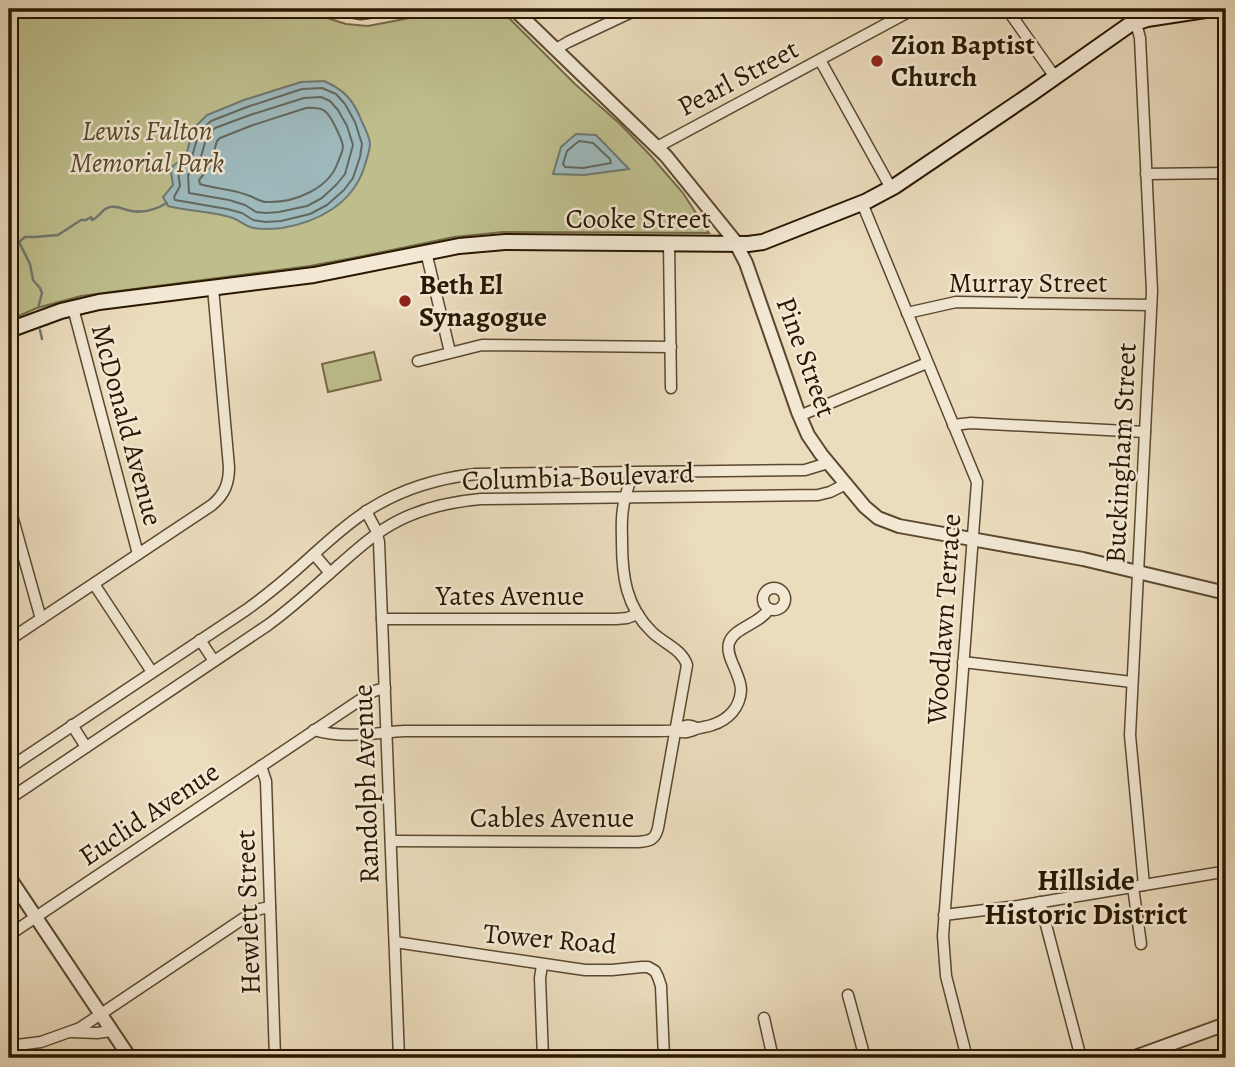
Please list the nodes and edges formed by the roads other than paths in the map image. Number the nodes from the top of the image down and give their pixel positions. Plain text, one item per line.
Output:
1 (335, 9) edge
2 (394, 9) edge
3 (514, 9) edge
4 (638, 9) edge
5 (914, 9) edge
6 (1007, 9) edge
7 (1212, 9) edge
8 (1136, 23) junction
9 (556, 49) junction
10 (820, 60) junction
11 (1055, 77) junction
12 (657, 147) junction
13 (1226, 173) edge
14 (1146, 174) junction
15 (891, 188) junction
16 (862, 203) junction
17 (669, 243) junction
18 (736, 244) junction
19 (426, 252) junction
20 (213, 288) junction
21 (1151, 305) junction
22 (73, 308) junction
23 (907, 313) junction
24 (9, 330) edge
25 (671, 346) junction
26 (450, 352) junction
27 (418, 361) dead end
28 (927, 363) junction
29 (671, 388) dead end
30 (799, 416) junction
31 (953, 425) junction
32 (1145, 432) junction
33 (828, 463) junction
34 (633, 472) junction
35 (846, 485) junction
36 (626, 497) junction
37 (9, 505) edge
38 (366, 511) junction
39 (377, 533) junction
40 (973, 539) junction
41 (138, 554) junction
42 (314, 554) junction
43 (1138, 572) junction
44 (330, 573) junction
45 (94, 584) junction
46 (1226, 593) edge
47 (769, 609) dead end
48 (638, 614) junction
49 (41, 619) junction
50 (382, 619) junction
51 (200, 639) junction
52 (9, 640) edge
53 (214, 661) junction
54 (963, 662) junction
55 (152, 672) junction
56 (1132, 682) junction
57 (385, 688) junction
58 (72, 725) junction
59 (314, 730) junction
60 (676, 730) junction
61 (387, 733) junction
62 (86, 747) junction
63 (261, 766) junction
64 (9, 768) edge
65 (9, 799) edge
66 (1226, 823) edge
67 (1226, 835) edge
68 (391, 841) junction
69 (1226, 873) edge
70 (9, 877) edge
71 (1144, 885) junction
72 (1133, 887) junction
73 (1040, 902) junction
74 (270, 907) junction
75 (944, 915) junction
76 (35, 917) junction
77 (9, 934) edge
78 (395, 942) junction
79 (1142, 944) dead end
80 (542, 965) junction
81 (848, 995) dead end
82 (101, 1015) junction
83 (764, 1018) dead end
84 (1226, 1024) edge
85 (111, 1031) junction
86 (72, 1032) junction
87 (9, 1046) edge
88 (130, 1058) edge
89 (275, 1058) edge
90 (399, 1058) edge
91 (543, 1058) edge
92 (664, 1058) edge
93 (774, 1058) edge
94 (865, 1058) edge
95 (967, 1058) edge
96 (1081, 1058) edge
97 (1132, 1058) edge

1 - 2 street
3 - 9 street, Pine Street
4 - 9 street
5 - 10 street, Pearl Street
6 - 11 street
7 - 8 main road, Cooke Street
8 - 11 main road, Cooke Street
8 - 14 street, Buckingham Street
9 - 12 street, Pine Street
10 - 12 street, Pearl Street
10 - 15 street
11 - 15 main road, Cooke Street
12 - 18 street, Pine Street
13 - 14 street
14 - 21 street, Buckingham Street
15 - 16 main road, Cooke Street
16 - 18 main road, Cooke Street
16 - 23 street, Woodlawn Terrace
17 - 18 main road, Cooke Street
17 - 19 main road, Cooke Street
17 - 25 street
18 - 30 street, Pine Street
19 - 20 main road, Cooke Street
19 - 26 street
20 - 22 main road, Cooke Street
20 - 41 street
21 - 23 street, Murray Street
21 - 32 street, Buckingham Street
22 - 24 main road, Cooke Street
22 - 41 street, McDonald Avenue
23 - 28 street, Woodlawn Terrace
25 - 26 street
25 - 29 street
26 - 27 street
28 - 30 street
28 - 31 street, Woodlawn Terrace
30 - 33 street, Pine Street
31 - 32 street
31 - 40 street, Woodlawn Terrace
32 - 43 street, Buckingham Street
33 - 34 street, Columbia Boulevard
33 - 35 street, Pine Street
34 - 36 street, Cables Avenue
34 - 38 street, Columbia Boulevard
35 - 36 street, Columbia Boulevard
35 - 40 street, Pine Street
36 - 39 street, Columbia Boulevard
36 - 48 street, Cables Avenue
37 - 49 street
38 - 39 street, Randolph Avenue
38 - 42 street, Columbia Boulevard
39 - 44 street, Columbia Boulevard
39 - 50 street, Randolph Avenue
40 - 43 street, Pine Street
40 - 54 street, Woodlawn Terrace
41 - 45 street
42 - 44 street
42 - 51 street, Columbia Boulevard
43 - 46 street, Pine Street
43 - 56 street, Buckingham Street
44 - 53 street, Columbia Boulevard
45 - 49 street
45 - 55 street
47 - 60 street
48 - 50 street, Yates Avenue
48 - 60 street, Cables Avenue
49 - 52 street
50 - 57 street, Randolph Avenue
51 - 53 street
51 - 55 street, Columbia Boulevard
53 - 62 street, Columbia Boulevard
54 - 56 street
54 - 75 street, Woodlawn Terrace
55 - 58 street, Columbia Boulevard
56 - 71 street, Buckingham Street
57 - 59 street, Euclid Avenue
57 - 61 street, Randolph Avenue
58 - 62 street
58 - 64 street, Columbia Boulevard
59 - 61 street
59 - 63 street, Euclid Avenue
60 - 61 street
60 - 68 street, Cables Avenue
61 - 68 street, Randolph Avenue
62 - 65 street, Columbia Boulevard
63 - 74 street, Hewlett Street
63 - 76 street, Euclid Avenue
66 - 67 street
68 - 78 street, Randolph Avenue
69 - 71 street
70 - 76 street
71 - 72 street
72 - 73 street
72 - 79 street
73 - 75 street
73 - 96 street
74 - 82 street
74 - 89 street, Hewlett Street
75 - 95 street, Woodlawn Terrace
76 - 77 street, Euclid Avenue
76 - 82 street
78 - 80 street, Tower Road
78 - 90 street, Randolph Avenue
80 - 91 street
80 - 92 street, Tower Road
81 - 94 street
82 - 85 street
82 - 86 street
83 - 93 street
84 - 97 street
85 - 86 street
85 - 88 street
86 - 87 street

